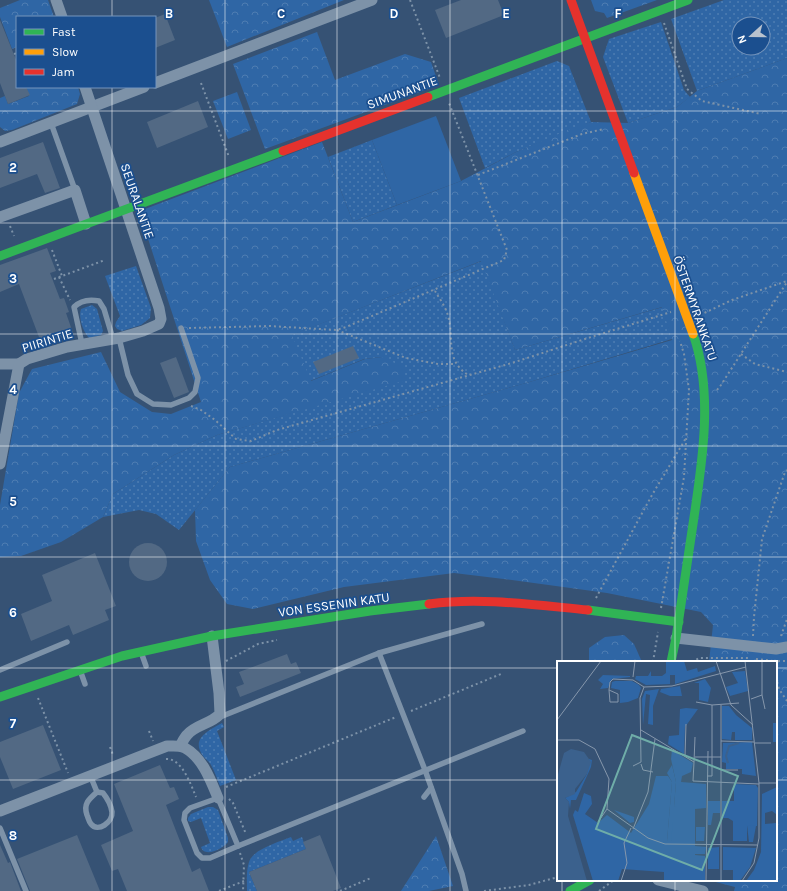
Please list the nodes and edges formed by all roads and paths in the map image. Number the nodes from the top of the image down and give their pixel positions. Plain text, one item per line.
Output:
1 (56, 0) edge
2 (372, 0) edge
3 (410, 0) edge
4 (571, 0) edge
5 (688, 0) edge
6 (660, 10) junction
7 (62, 16) edge
8 (586, 37) junction
9 (156, 83) edge
10 (201, 83) dead end
11 (85, 88) edge
12 (141, 88) edge
13 (444, 90) junction
14 (91, 107) junction
15 (761, 114) dead end
16 (51, 122) junction
17 (602, 122) dead end
18 (0, 142) edge
19 (227, 152) dead end
20 (478, 175) junction
21 (74, 190) junction
22 (125, 209) junction
23 (3, 216) edge
24 (86, 224) junction
25 (48, 238) junction
26 (19, 249) junction
27 (0, 256) edge
28 (105, 260) dead end
29 (61, 277) junction
30 (54, 279) dead end
31 (787, 282) edge
32 (435, 290) junction
33 (66, 294) dead end
34 (674, 318) dead end
35 (688, 320) junction
36 (159, 324) joint
37 (180, 328) joint
38 (336, 330) junction
39 (116, 338) junction
40 (680, 339) dead end
41 (82, 344) junction
42 (741, 354) junction
43 (0, 364) edge
44 (19, 364) junction
45 (456, 364) junction
46 (787, 372) edge
47 (468, 375) junction
48 (705, 400) junction
49 (181, 401) junction
50 (687, 436) junction
51 (1, 448) edge
52 (0, 464) edge
53 (787, 470) edge
54 (590, 610) junction
55 (659, 619) junction
56 (787, 619) edge
57 (679, 622) junction
58 (482, 624) dead end
59 (653, 632) dead end
60 (212, 636) junction
61 (676, 638) junction
62 (283, 639) dead end
63 (657, 640) junction
64 (67, 642) dead end
65 (753, 646) junction
66 (782, 648) edge
67 (141, 652) junction
68 (379, 653) junction
69 (654, 661) edge
70 (671, 661) edge
71 (694, 661) edge
72 (778, 661) junction
73 (787, 661) edge
74 (215, 663) junction
75 (146, 666) dead end
76 (777, 666) edge
77 (0, 670) edge
78 (80, 670) junction
79 (500, 674) dead end
80 (777, 681) edge
81 (85, 684) dead end
82 (33, 685) junction
83 (0, 697) edge
84 (787, 701) edge
85 (403, 714) junction
86 (216, 719) junction
87 (523, 731) dead end
88 (159, 740) dead end
89 (153, 742) dead end
90 (180, 746) junction
91 (165, 759) dead end
92 (425, 770) junction
93 (90, 775) junction
94 (70, 776) dead end
95 (431, 788) junction
96 (97, 792) junction
97 (219, 792) junction
98 (196, 797) junction
99 (424, 797) dead end
100 (191, 798) dead end
101 (0, 811) edge
102 (0, 828) edge
103 (249, 842) junction
104 (238, 846) junction
105 (240, 855) junction
106 (557, 877) edge
107 (371, 878) dead end
108 (244, 881) junction
109 (588, 881) edge
110 (613, 881) edge
111 (662, 881) edge
112 (498, 890) edge
113 (26, 891) edge
114 (219, 891) edge
115 (243, 891) edge
116 (340, 891) edge
117 (466, 891) edge
118 (484, 891) edge
119 (570, 891) edge
120 (599, 891) edge
121 (703, 891) edge

1 - 7 street
2 - 9 street
3 - 13 path
4 - 8 street, ÖSTERMYRANKATU
5 - 6 street, SIMUNANTIE
6 - 8 street, SIMUNANTIE
6 - 15 path
8 - 13 street, SIMUNANTIE
8 - 35 street, ÖSTERMYRANKATU
10 - 19 path
11 - 14 street, SEURALANTIE
12 - 14 street
13 - 20 path
13 - 22 street, SIMUNANTIE
14 - 16 street
14 - 22 street, SEURALANTIE
16 - 18 street
16 - 21 lane
17 - 20 path
20 - 32 path
21 - 23 street
21 - 24 street
22 - 24 street, SIMUNANTIE
22 - 36 street, SEURALANTIE
23 - 26 path
24 - 25 street, SIMUNANTIE
25 - 26 street, SIMUNANTIE
25 - 29 path
26 - 27 street, SIMUNANTIE
28 - 29 path
29 - 30 path
29 - 33 path
31 - 35 path
31 - 42 path
32 - 38 path
32 - 45 path
34 - 47 path
35 - 48 street, ÖSTERMYRANKATU
36 - 39 street, PIIRINTIE
37 - 38 path
37 - 49 lane
38 - 45 path
39 - 41 street, PIIRINTIE
39 - 41 lane
39 - 49 lane
40 - 50 path
41 - 44 street, PIIRINTIE
42 - 46 path
42 - 48 path
43 - 44 street
44 - 51 street, PIIRINTIE
45 - 47 path
47 - 49 path
48 - 57 street, ÖSTERMYRANKATU
50 - 54 path
50 - 55 path
51 - 52 street, PIIRINTIE
53 - 65 path
54 - 55 street, VON ESSENIN KATU
54 - 60 street, VON ESSENIN KATU
55 - 57 street, VON ESSENIN KATU
55 - 63 path
56 - 66 path
57 - 61 street, ÖSTERMYRANKATU
58 - 68 lane
59 - 63 path
60 - 67 street, VON ESSENIN KATU
60 - 74 street
61 - 65 street
61 - 70 street, ÖSTERMYRANKATU
62 - 74 path
63 - 69 path
64 - 77 lane
65 - 66 street
67 - 75 lane
67 - 78 street, VON ESSENIN KATU
68 - 85 lane
68 - 86 lane
71 - 72 path
72 - 73 path
72 - 76 path
74 - 86 street
78 - 81 lane
78 - 82 street, VON ESSENIN KATU
79 - 85 path
80 - 84 path
82 - 83 street, VON ESSENIN KATU
82 - 94 path
85 - 92 lane
85 - 97 path
86 - 90 street
87 - 92 lane
88 - 89 path
90 - 93 street
90 - 97 street
91 - 98 path
92 - 95 lane
92 - 103 lane
93 - 96 lane
93 - 101 street
95 - 99 lane
95 - 117 lane
96 - 96 lane
97 - 98 path
97 - 103 path
97 - 104 lane
97 - 104 lane
98 - 100 path
102 - 113 lane
103 - 104 lane
103 - 105 path
104 - 105 path
105 - 108 path
106 - 112 path
107 - 116 path
108 - 114 path
108 - 115 path
109 - 119 street
110 - 120 path
111 - 121 street
112 - 118 path

